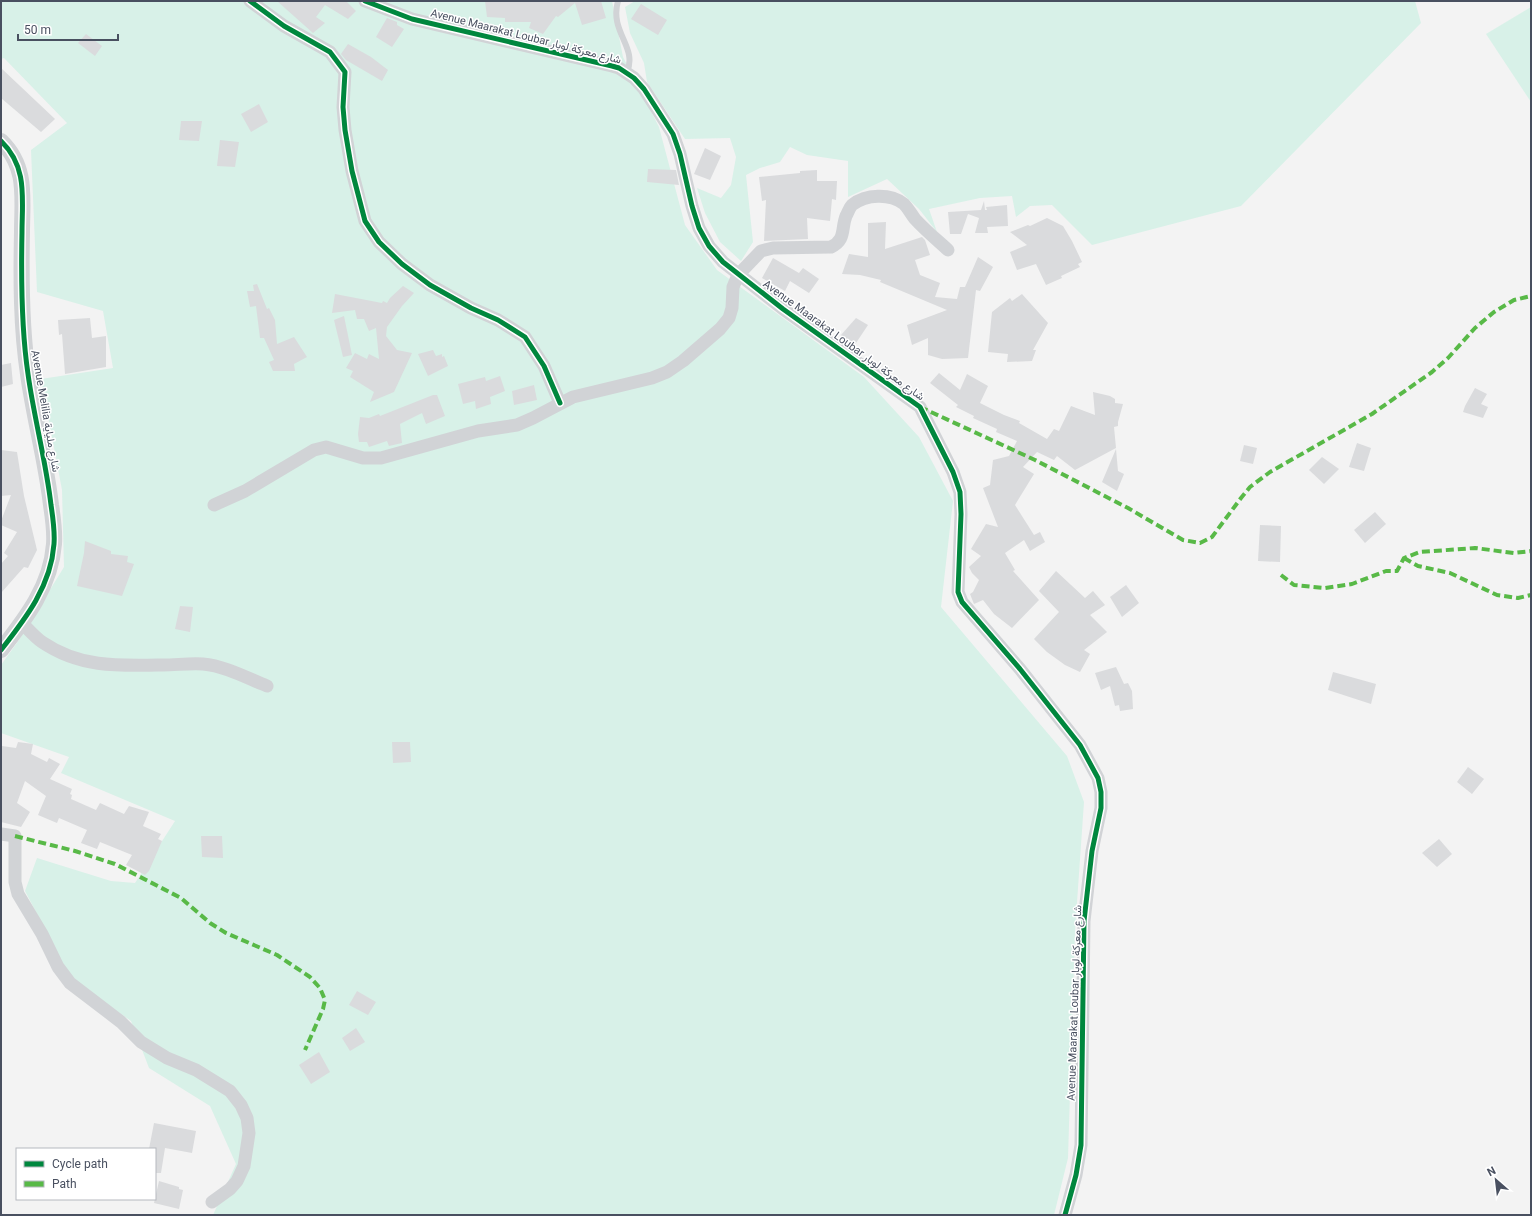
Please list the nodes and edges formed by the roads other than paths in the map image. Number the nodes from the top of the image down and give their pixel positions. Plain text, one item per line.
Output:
1 (250, 1) edge
2 (365, 1) edge
3 (618, 1) edge
4 (627, 72) junction
5 (1, 141) edge
6 (948, 250) dead end
7 (738, 275) junction
8 (560, 403) junction
9 (214, 505) dead end
10 (22, 623) junction
11 (1, 650) edge
12 (266, 686) dead end
13 (1, 834) edge
14 (212, 1202) dead end
15 (1065, 1215) edge

1 - 8 street
2 - 4 street, Avenue Maarakat Loubar شارع معركة لوبار
3 - 4 lane
4 - 7 street, Avenue Maarakat Loubar شارع معركة لوبار
5 - 10 street, Avenue Melilia شارع ملياية
6 - 7 street
7 - 8 street
7 - 15 street, Avenue Maarakat Loubar شارع معركة لوبار
8 - 9 street
10 - 11 street, Avenue Melilia شارع ملياية
10 - 12 street
13 - 14 street

